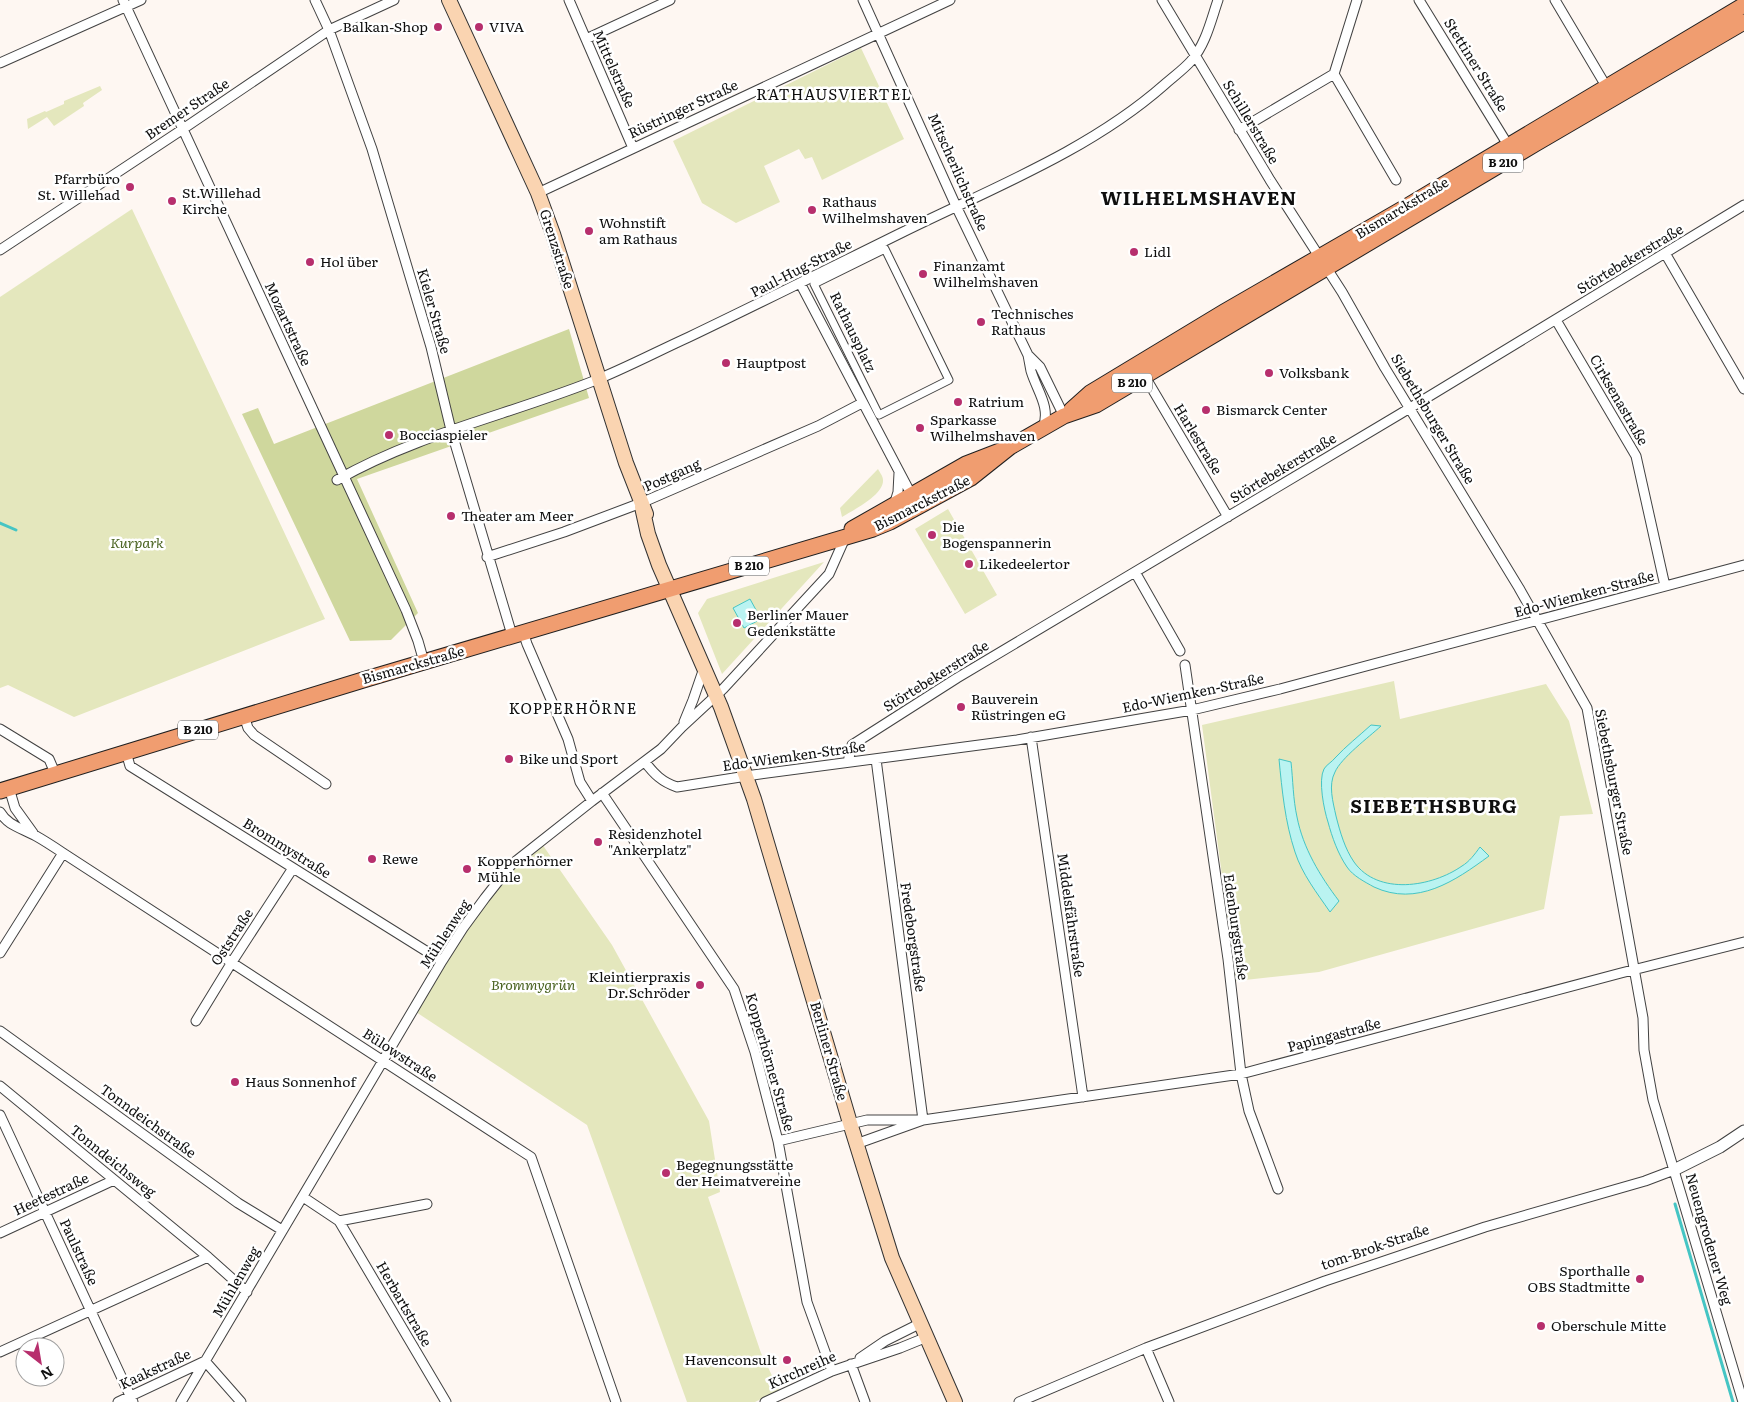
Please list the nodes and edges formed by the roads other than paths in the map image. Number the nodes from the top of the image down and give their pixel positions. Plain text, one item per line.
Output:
1 (142, 0) edge
2 (315, 0) edge
3 (394, 0) edge
4 (450, 0) edge
5 (569, 0) edge
6 (670, 0) edge
7 (863, 0) edge
8 (950, 0) edge
9 (1162, 0) edge
10 (1218, 0) edge
11 (1357, 0) edge
12 (1420, 0) edge
13 (1555, 0) edge
14 (125, 4) edge
15 (1744, 5) edge
16 (1744, 22) edge
17 (330, 30) junction
18 (879, 32) junction
19 (586, 39) junction
20 (1195, 56) junction
21 (0, 63) edge
22 (1334, 74) junction
23 (1606, 86) junction
24 (182, 130) junction
25 (1240, 130) junction
26 (1508, 145) junction
27 (634, 148) junction
28 (1396, 180) dead end
29 (538, 193) junction
30 (1744, 205) edge
31 (956, 206) junction
32 (0, 250) edge
33 (1665, 254) junction
34 (1322, 262) junction
35 (800, 283) junction
36 (1556, 320) junction
37 (1028, 355) junction
38 (1144, 375) junction
39 (598, 379) junction
40 (949, 380) joint
41 (1744, 389) edge
42 (862, 403) junction
43 (1410, 408) junction
44 (1064, 416) junction
45 (1043, 429) junction
46 (451, 430) junction
47 (1010, 448) junction
48 (900, 473) junction
49 (340, 478) junction
50 (911, 494) junction
51 (933, 500) junction
52 (642, 505) junction
53 (897, 511) junction
54 (1228, 516) junction
55 (845, 538) junction
56 (827, 543) junction
57 (487, 557) junction
58 (1744, 565) edge
59 (1135, 572) junction
60 (1665, 586) junction
61 (670, 589) junction
62 (1538, 620) junction
63 (517, 634) junction
64 (1180, 652) dead end
65 (424, 662) junction
66 (1185, 665) dead end
67 (704, 668) junction
68 (716, 696) junction
69 (1192, 710) junction
70 (244, 716) junction
71 (682, 727) junction
72 (0, 729) edge
73 (1031, 737) junction
74 (126, 752) junction
75 (876, 759) junction
76 (645, 762) junction
77 (848, 762) junction
78 (55, 773) junction
79 (746, 776) junction
80 (326, 784) dead end
81 (5, 790) edge
82 (602, 793) junction
83 (592, 801) junction
84 (0, 812) edge
85 (35, 835) junction
86 (63, 853) junction
87 (293, 868) junction
88 (1744, 942) edge
89 (0, 952) edge
90 (442, 961) junction
91 (232, 962) junction
92 (1634, 970) junction
93 (196, 1021) dead end
94 (0, 1031) edge
95 (383, 1060) junction
96 (1241, 1074) junction
97 (0, 1086) edge
98 (1083, 1097) junction
99 (1, 1119) edge
100 (923, 1120) junction
101 (850, 1124) junction
102 (1744, 1131) edge
103 (778, 1141) junction
104 (856, 1144) junction
105 (1674, 1170) junction
106 (114, 1180) junction
107 (1278, 1189) dead end
108 (302, 1197) junction
109 (427, 1204) dead end
110 (45, 1212) junction
111 (339, 1221) junction
112 (282, 1230) junction
113 (0, 1233) edge
114 (208, 1257) junction
115 (247, 1292) junction
116 (91, 1310) junction
117 (921, 1323) junction
118 (927, 1336) junction
119 (1146, 1348) junction
120 (0, 1352) edge
121 (205, 1361) junction
122 (851, 1364) junction
123 (832, 1371) junction
124 (131, 1399) edge
125 (118, 1402) edge
126 (182, 1402) edge
127 (241, 1402) edge
128 (446, 1402) edge
129 (616, 1402) edge
130 (765, 1402) edge
131 (866, 1402) edge
132 (955, 1402) edge
133 (1019, 1402) edge
134 (1169, 1402) edge
135 (1743, 1402) edge

1 - 14 street
2 - 17 street, Kieler Straße
3 - 17 street, Bremer Straße
4 - 29 main road, Grenzstraße
5 - 19 street, Mittelstraße
6 - 19 street
7 - 18 street, Mitscherlichstraße
8 - 18 street, Rüstringer Straße
9 - 20 street, Schillerstraße
10 - 20 street, Paul-Hug-Straße
11 - 22 street
12 - 26 street, Stettiner Straße
13 - 23 street
14 - 21 street
14 - 24 street, Mozartstraße
15 - 23 main road, Bismarckstraße / B 210
16 - 34 main road, Bismarckstraße / B 210
17 - 24 street, Bremer Straße
17 - 46 street, Kieler Straße
18 - 27 street, Rüstringer Straße
18 - 31 street, Mitscherlichstraße
19 - 27 street, Mittelstraße
20 - 25 street, Schillerstraße
20 - 31 street, Paul-Hug-Straße
22 - 25 street
22 - 28 street
23 - 26 main road, Bismarckstraße / B 210
24 - 32 street, Bremer Straße
24 - 49 street, Mozartstraße
25 - 34 street, Schillerstraße
26 - 34 main road, Bismarckstraße / B 210
27 - 29 street, Rüstringer Straße
29 - 39 main road, Grenzstraße
30 - 33 street, Störtebekerstraße
31 - 35 street, Paul-Hug-Straße
31 - 37 street, Mitscherlichstraße
33 - 36 street, Störtebekerstraße
33 - 41 street
34 - 38 main road, Bismarckstraße / B 210
34 - 43 street, Siebethsburger Straße
34 - 44 main road, Bismarckstraße / B 210
35 - 39 street, Paul-Hug-Straße
35 - 42 street, Rathausplatz
36 - 43 street, Störtebekerstraße
36 - 60 street, Cirksenastraße
37 - 44 street, Mitscherlichstraße
37 - 45 street, Mitscherlichstraße
38 - 44 main road, Bismarckstraße / B 210
38 - 54 street, Harlestraße
39 - 46 street, Paul-Hug-Straße
39 - 52 main road, Grenzstraße
40 - 40 street, Rathausplatz
42 - 48 street, Rathausplatz
42 - 52 street, Postgang
43 - 54 street, Störtebekerstraße
43 - 62 street, Siebethsburger Straße
44 - 45 main road, Bismarckstraße / B 210
45 - 47 main road, Bismarckstraße / B 210
46 - 49 street, Paul-Hug-Straße
46 - 57 street, Kieler Straße
47 - 50 main road, Bismarckstraße / B 210
47 - 51 main road, Bismarckstraße / B 210
48 - 50 street, Rathausplatz
48 - 53 street
49 - 65 street, Mozartstraße
50 - 51 street
50 - 53 main road, Bismarckstraße / B 210
51 - 53 main road, Bismarckstraße / B 210
52 - 57 street, Postgang
52 - 61 main road, Grenzstraße
53 - 55 main road, Bismarckstraße / B 210
53 - 56 main road, Bismarckstraße / B 210
54 - 59 street, Störtebekerstraße
55 - 56 main road, Bismarckstraße / B 210
55 - 68 street, Mühlenweg
56 - 61 main road, Bismarckstraße / B 210
57 - 63 street, Kieler Straße
58 - 60 street, Edo-Wiemken-Straße
59 - 64 street
59 - 77 street, Störtebekerstraße
60 - 62 street, Edo-Wiemken-Straße
61 - 63 main road, Bismarckstraße / B 210
61 - 67 main road, Grenzstraße
62 - 69 street, Edo-Wiemken-Straße
62 - 92 street, Siebethsburger Straße
63 - 65 main road, Bismarckstraße / B 210
63 - 83 street
65 - 70 main road, Bismarckstraße / B 210
66 - 69 street, Edenburgstraße
67 - 68 main road, Berliner Straße
67 - 71 street
68 - 71 street, Mühlenweg
68 - 79 main road, Berliner Straße
69 - 73 street, Edo-Wiemken-Straße
69 - 96 street, Edenburgstraße
70 - 74 main road, Bismarckstraße / B 210
70 - 80 street
71 - 76 street, Mühlenweg
72 - 78 street
73 - 75 street, Edo-Wiemken-Straße
73 - 98 street, Middelsfährstraße
74 - 78 main road, Bismarckstraße / B 210
74 - 87 street, Brommystraße
75 - 77 street, Edo-Wiemken-Straße
75 - 100 street, Fredeborgstraße
76 - 79 street, Edo-Wiemken-Straße
76 - 82 street, Mühlenweg
77 - 79 street, Edo-Wiemken-Straße
78 - 81 main road, Bismarckstraße / B 210
79 - 101 main road, Berliner Straße
81 - 85 street, Bülowstraße
82 - 83 street, Mühlenweg
82 - 103 street, Kopperhörner Straße
83 - 90 street, Mühlenweg
84 - 85 street, Bülowstraße
85 - 86 street, Bülowstraße
86 - 89 street
86 - 91 street, Bülowstraße
87 - 90 street, Brommystraße
87 - 91 street, Oststraße
88 - 92 street, Papingastraße
90 - 95 street, Mühlenweg
91 - 93 street, Oststraße
91 - 95 street, Bülowstraße
92 - 96 street, Papingastraße
92 - 105 street, Siebethsburger Straße
94 - 112 street, Tonndeichstraße
95 - 108 street, Mühlenweg
95 - 129 street, Bülowstraße
96 - 98 street, Papingastraße
96 - 107 street, Edenburgstraße
97 - 106 street, Tonndeichsweg
98 - 100 street, Papingastraße
99 - 110 street, Paulstraße
100 - 101 street, Papingastraße
100 - 104 street, Papingastraße
101 - 103 street, Papingastraße
101 - 104 main road, Berliner Straße
102 - 105 street, tom-Brok-Straße
103 - 123 street, Kopperhörner Straße
104 - 117 main road, Berliner Straße
105 - 119 street, tom-Brok-Straße
105 - 135 street, Neuengrodener Weg
106 - 110 street, Heetestraße
106 - 114 street, Tonndeichsweg
108 - 111 street, Herbartstraße
108 - 112 street, Mühlenweg
109 - 111 street
110 - 113 street, Heetestraße
110 - 116 street, Paulstraße
111 - 128 street, Herbartstraße
112 - 115 street, Mühlenweg
114 - 115 street, Tonndeichsweg
114 - 116 street
115 - 121 street, Mühlenweg
116 - 120 street
116 - 124 street, Paulstraße
117 - 118 main road, Berliner Straße
117 - 122 street, Kirchreihe
118 - 122 street, Kirchreihe
118 - 132 main road, Berliner Straße
119 - 133 street, tom-Brok-Straße
119 - 134 street
121 - 124 street, Kaakstraße
121 - 126 street, Mühlenweg
121 - 127 street
122 - 123 street, Kirchreihe
122 - 131 street
123 - 130 street, Kirchreihe
124 - 125 street, Kaakstraße

